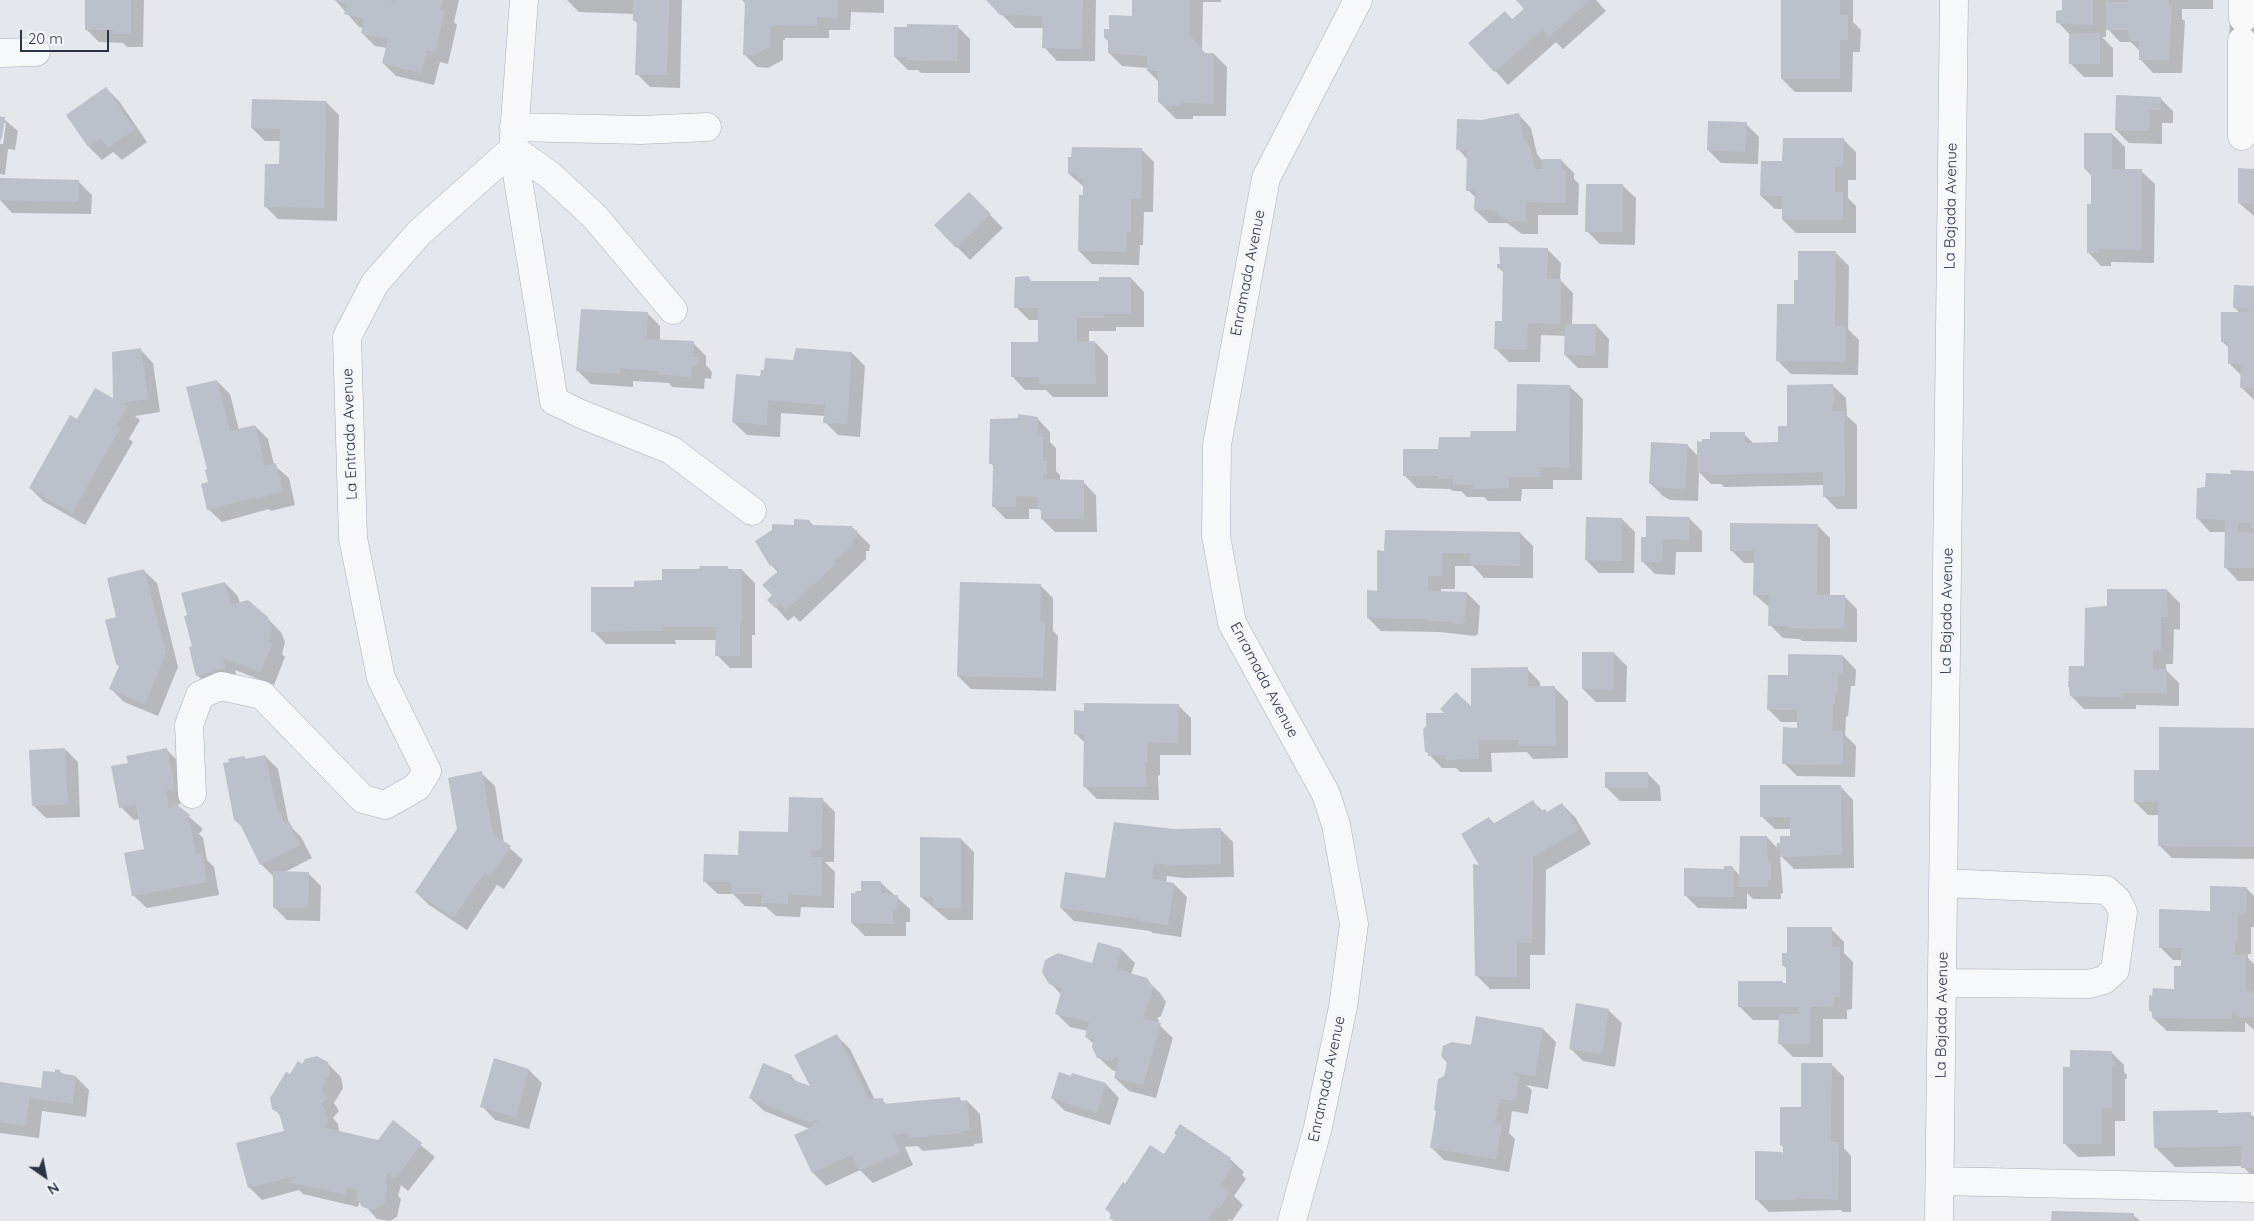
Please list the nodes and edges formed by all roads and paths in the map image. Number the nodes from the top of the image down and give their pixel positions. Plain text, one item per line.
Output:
1 (524, 0) edge
2 (1358, 0) edge
3 (1954, 0) edge
4 (2243, 20) edge
5 (36, 52) dead end
6 (0, 53) edge
7 (707, 127) dead end
8 (2242, 136) dead end
9 (514, 138) junction
10 (673, 310) dead end
11 (752, 511) dead end
12 (192, 794) dead end
13 (1943, 883) junction
14 (1942, 983) junction
15 (1940, 1181) junction
16 (2254, 1188) edge
17 (1292, 1221) edge
18 (1939, 1221) edge

1 - 9 street
2 - 17 street, Enramada Avenue
3 - 13 street, La Bajada Avenue
4 - 8 street
5 - 6 street
7 - 9 street
9 - 10 street
9 - 11 street
9 - 12 street, La Entrada Avenue
13 - 14 street, La Bajada Avenue
13 - 14 street
14 - 15 street, La Bajada Avenue
15 - 16 street
15 - 18 street, La Bajada Avenue

